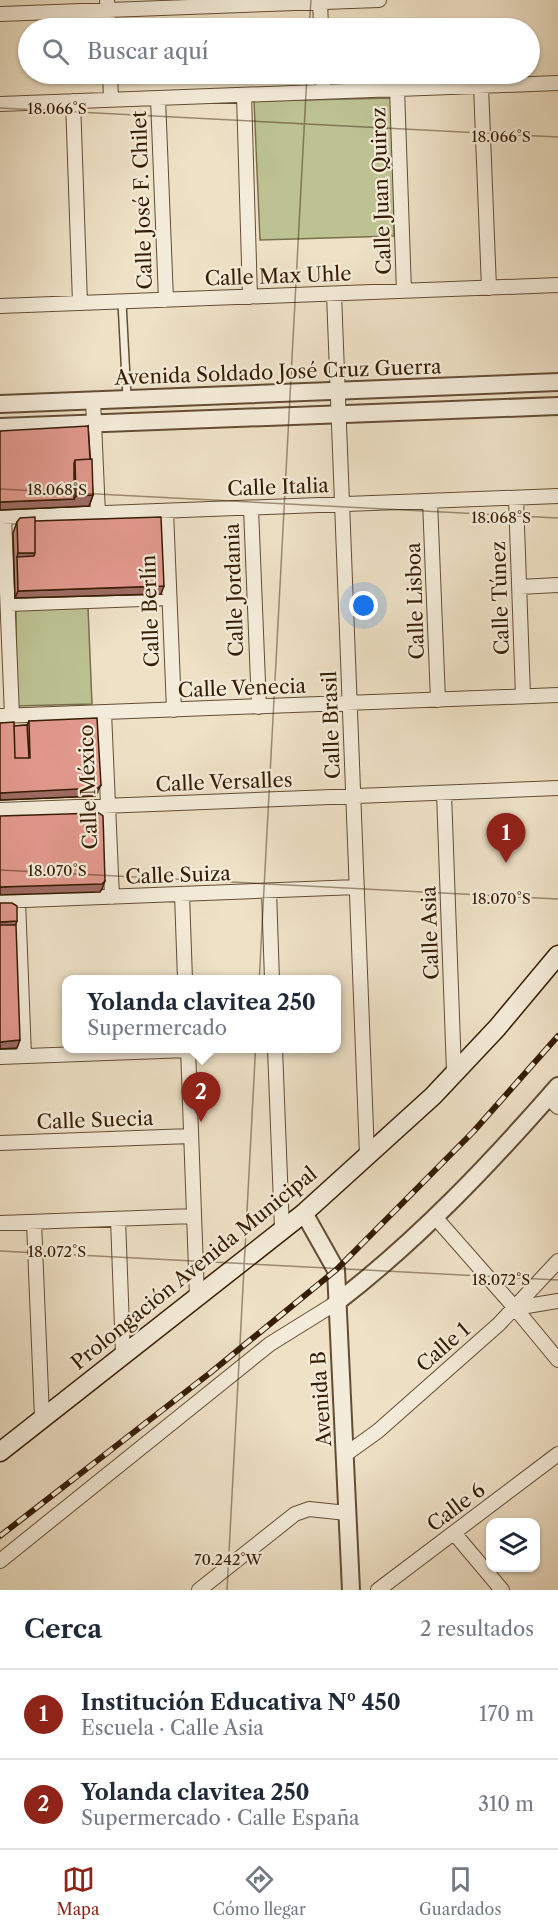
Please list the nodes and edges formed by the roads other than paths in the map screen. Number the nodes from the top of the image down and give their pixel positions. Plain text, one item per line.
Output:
1 (379, 0) edge
2 (320, 1) edge
3 (107, 5) edge
4 (0, 14) edge
5 (321, 18) edge
6 (558, 83) edge
7 (110, 84) edge
8 (323, 84) edge
9 (532, 84) edge
10 (540, 84) edge
11 (481, 86) junction
12 (397, 89) junction
13 (323, 92) junction
14 (244, 95) junction
15 (158, 98) junction
16 (111, 99) junction
17 (73, 101) junction
18 (0, 104) edge
19 (558, 285) edge
20 (489, 288) junction
21 (404, 291) junction
22 (334, 294) junction
23 (250, 297) junction
24 (166, 300) junction
25 (122, 302) junction
26 (81, 303) junction
27 (0, 306) edge
28 (558, 382) edge
29 (338, 391) junction
30 (127, 399) junction
31 (93, 400) junction
32 (0, 404) edge
33 (558, 406) edge
34 (339, 414) junction
35 (94, 424) junction
36 (0, 427) edge
37 (558, 496) edge
38 (516, 498) junction
39 (430, 501) junction
40 (342, 504) junction
41 (251, 508) junction
42 (166, 511) junction
43 (98, 514) junction
44 (2, 517) edge
45 (558, 585) edge
46 (519, 587) junction
47 (170, 598) junction
48 (8, 604) junction
49 (558, 695) edge
50 (523, 696) junction
51 (438, 700) junction
52 (350, 703) junction
53 (259, 707) junction
54 (174, 710) junction
55 (104, 712) junction
56 (6, 716) edge
57 (558, 788) edge
58 (444, 793) junction
59 (353, 796) junction
60 (108, 806) junction
61 (0, 810) edge
62 (357, 887) junction
63 (269, 891) junction
64 (182, 894) junction
65 (112, 897) junction
66 (18, 900) junction
67 (0, 901) edge
68 (558, 955) edge
69 (185, 975) edge
70 (272, 975) edge
71 (94, 1053) edge
72 (188, 1053) edge
73 (275, 1053) edge
74 (24, 1056) junction
75 (0, 1057) edge
76 (454, 1072) junction
77 (555, 1097) edge
78 (191, 1136) junction
79 (0, 1143) edge
80 (367, 1155) junction
81 (304, 1213) junction
82 (194, 1216) junction
83 (435, 1217) junction
84 (118, 1219) junction
85 (34, 1222) junction
86 (0, 1223) edge
87 (282, 1230) junction
88 (558, 1261) edge
89 (197, 1297) junction
90 (558, 1301) edge
91 (336, 1303) junction
92 (515, 1308) junction
93 (123, 1354) junction
94 (558, 1360) edge
95 (42, 1417) junction
96 (0, 1452) edge
97 (346, 1454) junction
98 (558, 1454) edge
99 (347, 1513) junction
100 (454, 1533) junction
101 (0, 1561) edge
102 (199, 1590) edge
103 (351, 1590) edge
104 (378, 1590) edge
105 (502, 1590) edge

1 - 2 street
2 - 3 street
2 - 5 street
3 - 4 street
6 - 10 street
7 - 16 street
8 - 13 street
9 - 11 street
11 - 12 street
11 - 20 street
12 - 13 street
12 - 21 street, Calle Juan Quiroz
13 - 14 street
14 - 15 street
14 - 23 street
15 - 16 street
15 - 24 street, Calle José F. Chilet
16 - 17 street
17 - 18 street
17 - 26 street
19 - 20 street, Calle Max Uhle
20 - 21 street, Calle Max Uhle
21 - 22 street, Calle Max Uhle
22 - 23 street, Calle Max Uhle
22 - 29 street, Calle Brasil
23 - 24 street, Calle Max Uhle
24 - 25 street, Calle Max Uhle
25 - 26 street, Calle Max Uhle
25 - 30 lane
26 - 27 street, Calle Max Uhle
28 - 29 street, Avenida Soldado José Cruz Guerra
29 - 30 street, Avenida Soldado José Cruz Guerra
29 - 34 street, Calle Brasil
30 - 31 street, Avenida Soldado José Cruz Guerra
31 - 32 street, Avenida Soldado José Cruz Guerra
31 - 35 street
33 - 34 street
34 - 35 street
34 - 40 street, Calle Brasil
35 - 36 street
35 - 43 street
37 - 38 street, Calle Italia
38 - 39 street, Calle Italia
38 - 46 street, Calle Túnez
39 - 40 street, Calle Italia
39 - 51 street, Calle Lisboa
40 - 41 street, Calle Italia
40 - 52 street, Calle Brasil
41 - 42 street, Calle Italia
41 - 53 street, Calle Jordania
42 - 43 street, Calle Italia
42 - 47 street, Calle Berlín
43 - 44 street, Calle Italia
44 - 48 street
45 - 46 street
46 - 50 street, Calle Túnez
47 - 48 street
47 - 54 street, Calle Berlín
48 - 56 street
49 - 50 street, Calle Venecia
50 - 51 street, Calle Venecia
51 - 52 street, Calle Venecia
52 - 53 street, Calle Venecia
52 - 59 street, Calle Brasil
53 - 54 street, Calle Venecia
54 - 55 street, Calle Venecia
55 - 56 street, Calle Venecia
55 - 60 street, Calle México
57 - 58 street, Calle Versalles
58 - 59 street, Calle Versalles
58 - 76 street, Calle Asia
59 - 60 street, Calle Versalles
59 - 62 street, Calle Brasil
60 - 61 street, Calle Versalles
60 - 65 street, Calle México
62 - 63 street, Calle Suiza
62 - 80 street, Calle Brasil
63 - 64 street, Calle Suiza
63 - 70 street
64 - 65 street, Calle Suiza
64 - 69 street
65 - 66 street, Calle Suiza
66 - 67 street, Calle Suiza
66 - 74 street
68 - 76 main road, Prolongación Avenida Municipal
71 - 74 street
72 - 78 street
73 - 87 street
74 - 75 street
76 - 80 main road, Prolongación Avenida Municipal
77 - 83 street
78 - 79 street, Calle Suecia
78 - 82 street
80 - 81 main road, Prolongación Avenida Municipal
81 - 87 main road, Prolongación Avenida Municipal
81 - 91 street, Avenida B
82 - 84 street
82 - 89 street
83 - 91 street
83 - 92 street
84 - 85 street
84 - 93 street
85 - 86 street
85 - 95 street
87 - 89 main road, Prolongación Avenida Municipal
88 - 92 street, Calle 1
89 - 93 main road, Prolongación Avenida Municipal
90 - 92 street
91 - 97 street, Avenida B
91 - 101 street
92 - 94 street
92 - 97 street, Calle 1
93 - 95 main road, Prolongación Avenida Municipal
95 - 96 main road, Prolongación Avenida Municipal
97 - 99 street, Avenida B
98 - 100 street, Calle 6
99 - 102 street
99 - 103 street, Avenida B
100 - 104 street, Calle 6
100 - 105 street

